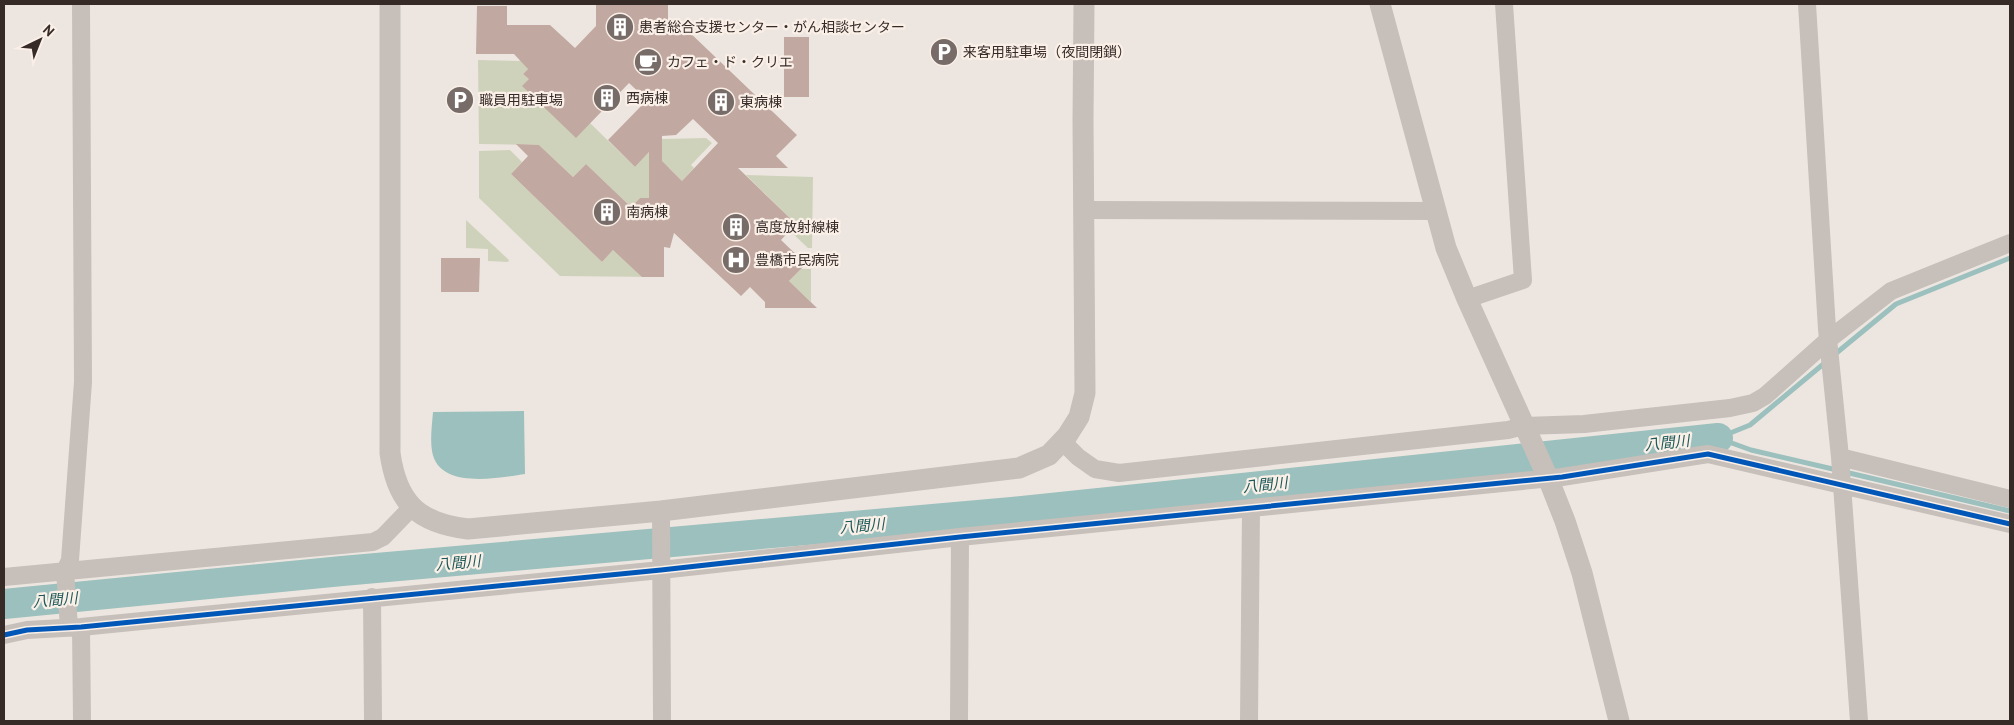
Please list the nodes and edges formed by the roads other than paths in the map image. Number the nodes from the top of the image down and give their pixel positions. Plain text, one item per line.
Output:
1 (81, 4) edge
2 (390, 4) edge
3 (1084, 4) edge
4 (1380, 4) edge
5 (1504, 4) edge
6 (1807, 4) edge
7 (1083, 210) junction
8 (1436, 211) junction
9 (2010, 243) edge
10 (1467, 299) junction
11 (1828, 340) junction
12 (1526, 429) junction
13 (1062, 442) junction
14 (1840, 457) junction
15 (1548, 478) junction
16 (1842, 486) junction
17 (2010, 498) edge
18 (412, 506) junction
19 (1251, 509) junction
20 (662, 517) junction
21 (2010, 524) edge
22 (960, 537) junction
23 (662, 566) junction
24 (65, 571) junction
25 (4, 577) edge
26 (372, 597) junction
27 (75, 627) junction
28 (4, 635) edge
29 (82, 721) edge
30 (373, 721) edge
31 (662, 721) edge
32 (959, 721) edge
33 (1249, 721) edge
34 (1619, 721) edge
35 (1858, 721) edge

1 - 24 street
2 - 18 street
3 - 7 street
4 - 8 street
5 - 10 street
6 - 11 street
7 - 8 street
7 - 13 street
8 - 10 street
9 - 11 street
10 - 12 street
11 - 12 street
11 - 14 street
12 - 13 street
12 - 15 street
13 - 20 street
14 - 16 street
14 - 17 street
15 - 16 street
15 - 19 street
15 - 34 street
16 - 21 street
16 - 35 street
18 - 20 street
18 - 24 street
19 - 22 street
19 - 33 street
20 - 23 street
22 - 23 street
22 - 32 street
23 - 26 street
23 - 31 street
24 - 25 street
24 - 27 street
26 - 27 street
26 - 30 street
27 - 28 street
27 - 29 street

